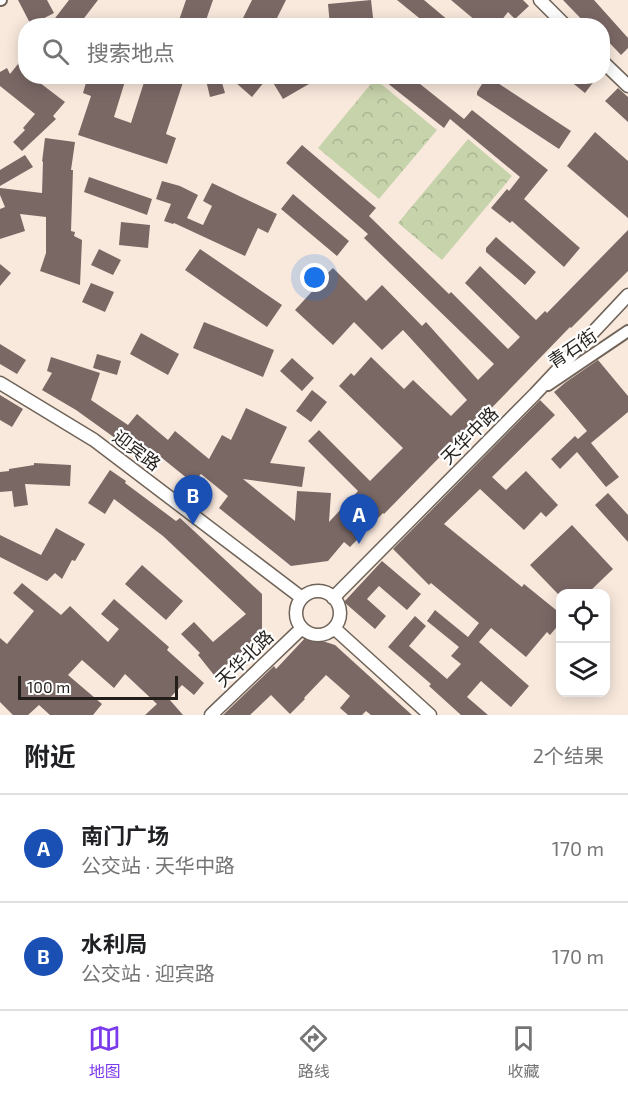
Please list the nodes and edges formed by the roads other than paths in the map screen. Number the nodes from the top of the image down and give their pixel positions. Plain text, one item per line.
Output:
1 (540, 0) edge
2 (558, 18) edge
3 (610, 68) edge
4 (628, 86) edge
5 (628, 295) edge
6 (628, 331) edge
7 (0, 383) edge
8 (535, 394) junction
9 (302, 598) junction
10 (333, 598) junction
11 (302, 628) junction
12 (334, 628) junction
13 (211, 715) edge
14 (430, 715) edge

1 - 2 street
3 - 4 street
5 - 8 street, 天华中路
6 - 8 street, 青石街
7 - 9 street, 迎宾路
8 - 10 street, 天华中路
9 - 10 street
9 - 11 street
10 - 12 street
11 - 12 street
11 - 13 street, 天华北路
12 - 14 street

